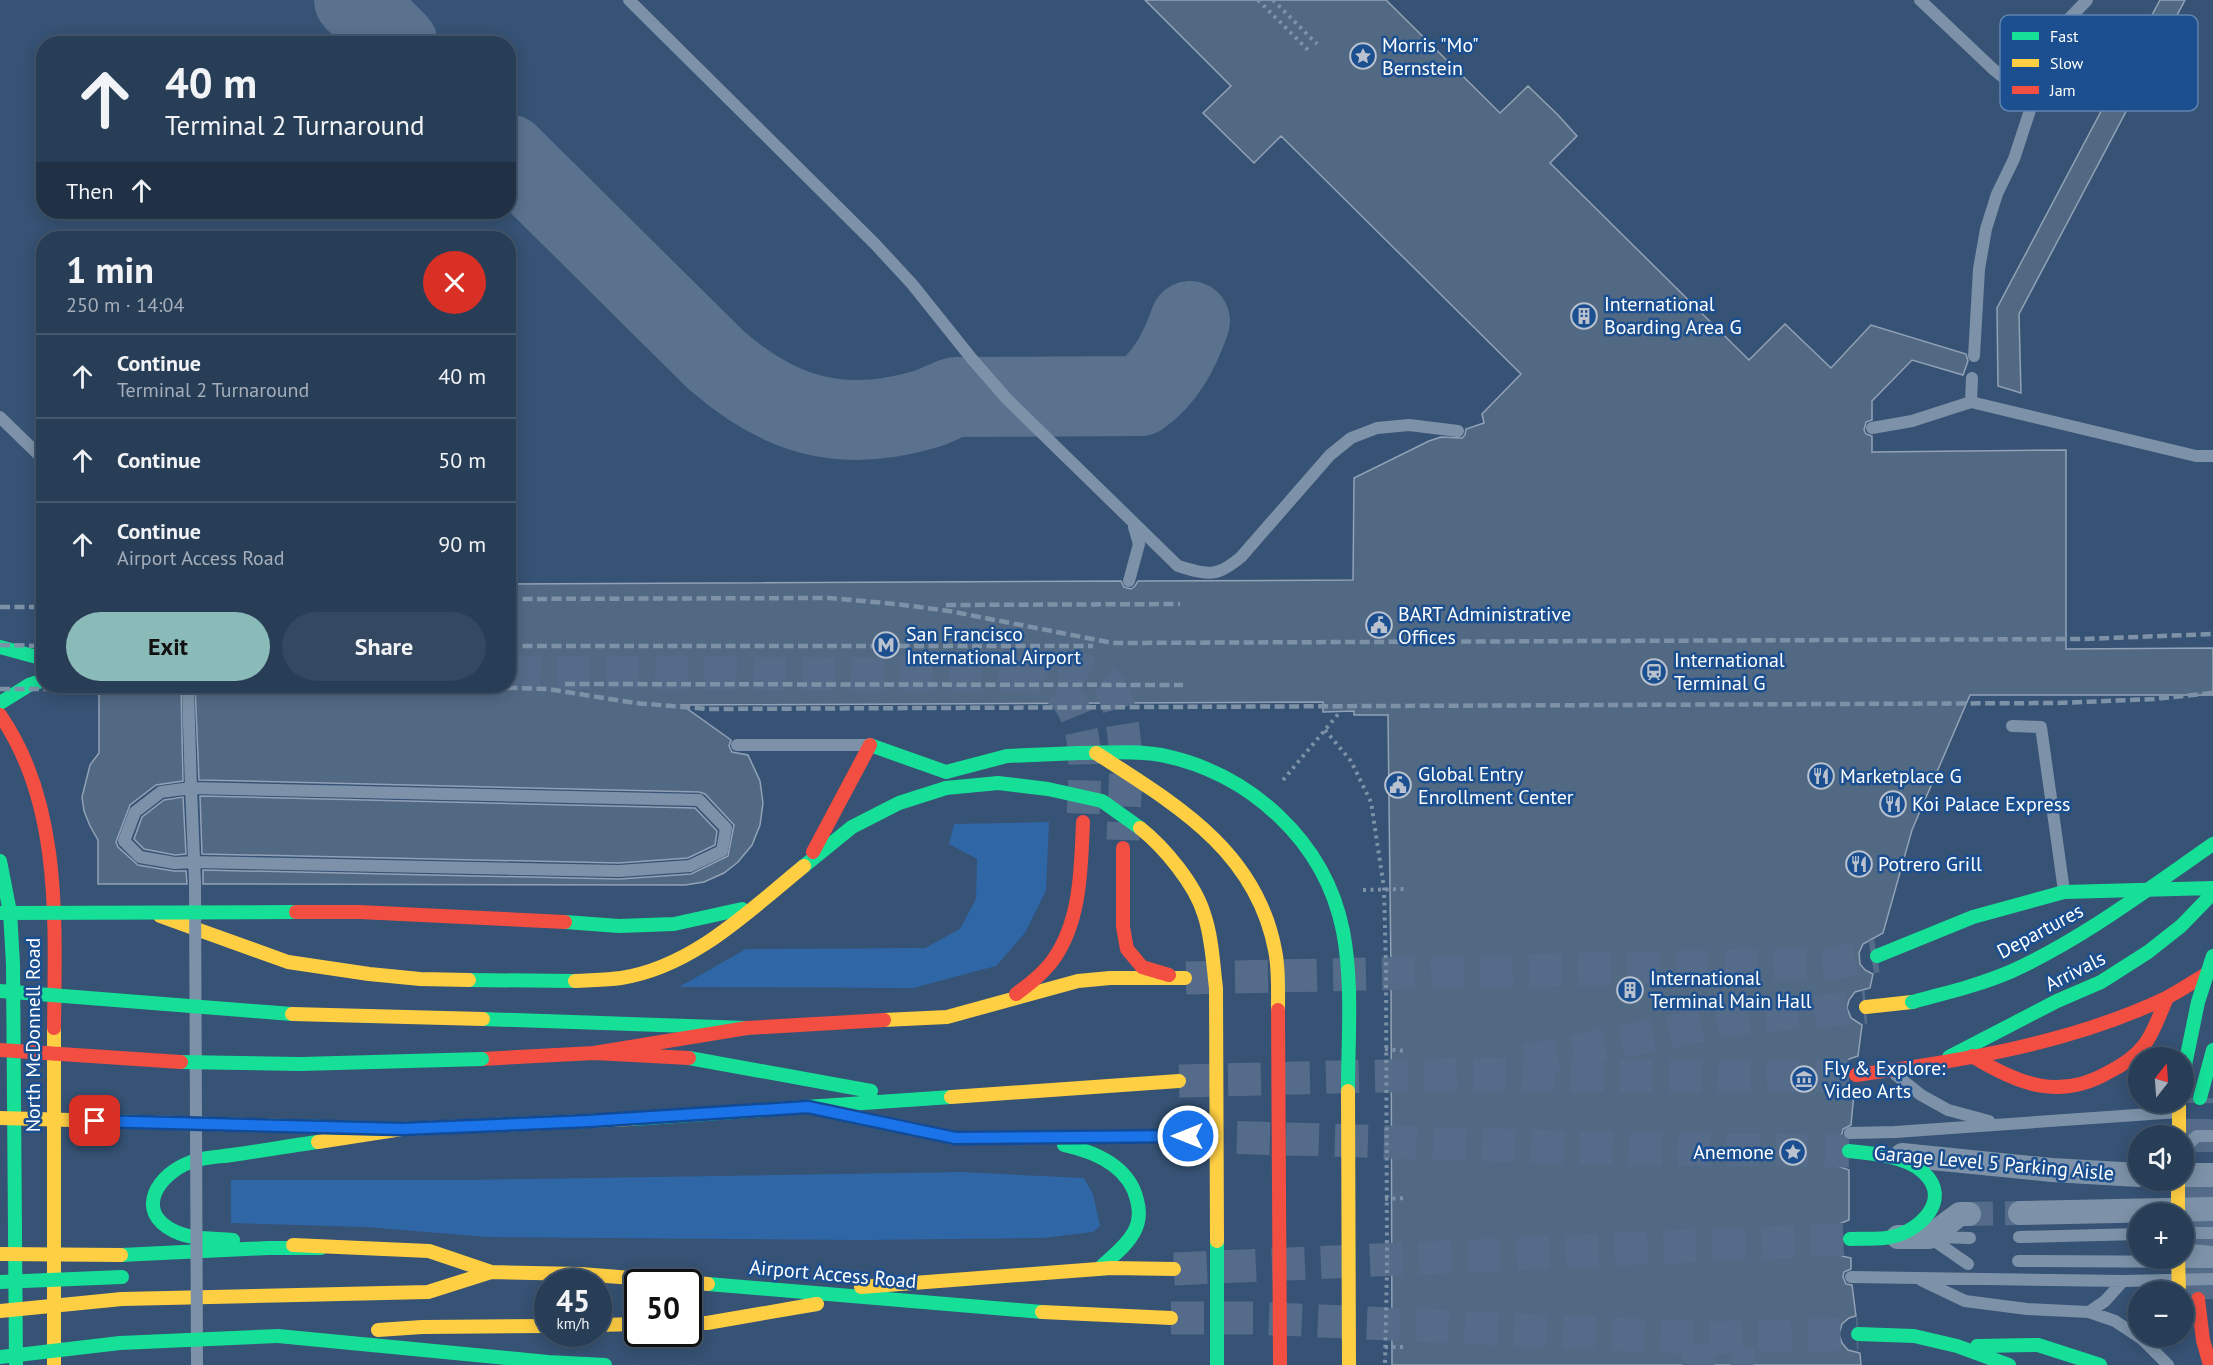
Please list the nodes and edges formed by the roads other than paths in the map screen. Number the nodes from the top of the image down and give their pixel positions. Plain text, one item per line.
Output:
1 (629, 0) edge
2 (1920, 0) edge
3 (2087, 0) edge
4 (2072, 15) edge
5 (2000, 75) edge
6 (2030, 111) edge
7 (1974, 356) dead end
8 (1972, 378) dead end
9 (1971, 402) junction
10 (0, 417) edge
11 (1872, 428) dead end
12 (1458, 431) dead end
13 (36, 452) edge
14 (2213, 456) edge
15 (1132, 523) junction
16 (1129, 581) dead end
17 (0, 647) edge
18 (36, 657) edge
19 (36, 683) edge
20 (188, 693) edge
21 (0, 703) edge
22 (0, 715) edge
23 (2012, 726) dead end
24 (737, 745) dead end
25 (870, 745) junction
26 (1096, 753) junction
27 (946, 771) junction
28 (191, 788) junction
29 (1083, 822) tunnel mouth
30 (2213, 844) edge
31 (1123, 848) tunnel mouth
32 (0, 861) edge
33 (194, 862) junction
34 (802, 874) junction
35 (2213, 888) edge
36 (2064, 892) junction
37 (2213, 893) edge
38 (0, 913) edge
39 (151, 913) junction
40 (1877, 956) tunnel mouth
41 (2213, 956) edge
42 (2213, 970) edge
43 (0, 991) edge
44 (2167, 998) junction
45 (987, 1007) junction
46 (1866, 1007) tunnel mouth
47 (747, 1029) junction
48 (2189, 1047) edge
49 (0, 1050) edge
50 (2213, 1050) edge
51 (594, 1053) junction
52 (1972, 1056) junction
53 (1940, 1062) junction
54 (1891, 1071) junction
55 (1856, 1075) tunnel mouth
56 (1179, 1081) tunnel mouth
57 (2200, 1098) tunnel mouth
58 (920, 1100) junction
59 (808, 1107) junction
60 (2128, 1112) edge
61 (0, 1118) edge
62 (1999, 1124) junction
63 (402, 1129) junction
64 (1850, 1133) dead end
65 (1188, 1136) tunnel mouth
66 (2213, 1136) edge
67 (1015, 1137) junction
68 (2194, 1139) edge
69 (1849, 1151) tunnel mouth
70 (1873, 1153) junction
71 (2128, 1174) edge
72 (2194, 1175) edge
73 (2213, 1175) edge
74 (2213, 1209) edge
75 (1969, 1214) tunnel mouth
76 (2020, 1225) joint
77 (2128, 1233) edge
78 (2194, 1233) edge
79 (2213, 1233) edge
80 (1893, 1237) junction
81 (1929, 1237) junction
82 (1970, 1238) dead end
83 (1850, 1239) tunnel mouth
84 (321, 1248) junction
85 (2194, 1250) edge
86 (2213, 1252) edge
87 (0, 1254) edge
88 (2018, 1262) dead end
89 (2213, 1263) edge
90 (1968, 1264) dead end
91 (1099, 1269) junction
92 (1174, 1269) tunnel mouth
93 (491, 1272) junction
94 (205, 1273) dead end
95 (447, 1273) dead end
96 (182, 1274) dead end
97 (128, 1276) dead end
98 (1851, 1277) dead end
99 (1917, 1278) junction
100 (2213, 1279) edge
101 (2123, 1281) junction
102 (0, 1282) edge
103 (808, 1292) junction
104 (864, 1297) junction
105 (2198, 1299) tunnel mouth
106 (0, 1311) edge
107 (2089, 1312) junction
108 (1172, 1318) tunnel mouth
109 (702, 1323) edge
110 (534, 1326) edge
111 (1858, 1334) tunnel mouth
112 (278, 1336) junction
113 (1957, 1346) junction
114 (2190, 1347) edge
115 (0, 1357) edge
116 (16, 1365) edge
117 (54, 1365) edge
118 (197, 1365) edge
119 (605, 1365) edge
120 (1217, 1365) edge
121 (1280, 1365) edge
122 (1349, 1365) edge
123 (2009, 1365) edge
124 (2100, 1365) edge
125 (2168, 1365) edge
126 (2196, 1365) edge
127 (2210, 1365) edge

1 - 15 lane
2 - 5 lane
3 - 4 lane
6 - 7 lane
8 - 9 lane
9 - 11 lane
9 - 14 lane
10 - 13 lane
12 - 15 lane
15 - 16 lane
17 - 18 main road
19 - 21 main road
20 - 28 lane
22 - 117 main road, North McDonnell Road
23 - 36 lane
24 - 25 lane
25 - 27 main road
25 - 34 main road, bridge
26 - 27 main road, bridge
26 - 121 main road, bridge
26 - 122 main road, bridge
27 - 34 main road, bridge
28 - 33 lane, bridge
28 - 33 lane, bridge
28 - 33 lane
29 - 45 main road
30 - 46 main road, Departures, bridge
31 - 45 main road
32 - 116 main road, North McDonnell Road
33 - 118 lane, bridge
34 - 39 main road, bridge
35 - 36 main road
36 - 40 main road
37 - 53 main road, Arrivals
38 - 39 main road, bridge
39 - 120 main road, bridge
41 - 48 main road, bridge
42 - 44 main road, Arrivals
43 - 47 main road, bridge
44 - 52 main road, Arrivals
44 - 52 main road
45 - 47 main road
47 - 51 main road
49 - 51 main road, bridge
50 - 57 main road
51 - 58 main road
52 - 53 main road, Arrivals
53 - 54 main road, Arrivals
54 - 55 main road, Arrivals
54 - 62 lane
56 - 58 main road
58 - 59 main road
59 - 63 main road
59 - 67 main road
60 - 62 lane
61 - 63 main road, bridge
62 - 64 lane
63 - 84 main road
65 - 67 main road
66 - 68 lane, bridge
67 - 91 main road
69 - 70 main road, Garage Level 5 Parking Aisle
70 - 71 street, Garage Level 5 Parking Aisle
70 - 80 main road
72 - 73 street
74 - 76 street, Garage Level 5 Parking Aisle
75 - 81 street
76 - 77 lane
78 - 79 lane
80 - 81 street
80 - 83 main road
81 - 82 lane
81 - 90 lane
84 - 87 main road, bridge
84 - 93 main road
85 - 86 lane, bridge
88 - 89 lane
91 - 92 main road
91 - 103 main road
93 - 95 main road
93 - 103 main road, Airport Access Road
93 - 106 main road, bridge
94 - 96 main road
97 - 102 main road, bridge
98 - 99 lane
99 - 101 lane
99 - 107 lane
100 - 101 lane
101 - 107 lane
103 - 104 main road, Airport Access Road
104 - 108 main road, Airport Access Road
104 - 109 main road
105 - 127 main road
107 - 125 lane
110 - 112 main road
111 - 113 main road
112 - 115 main road, bridge
112 - 119 main road
113 - 123 main road
113 - 124 main road
114 - 126 main road

